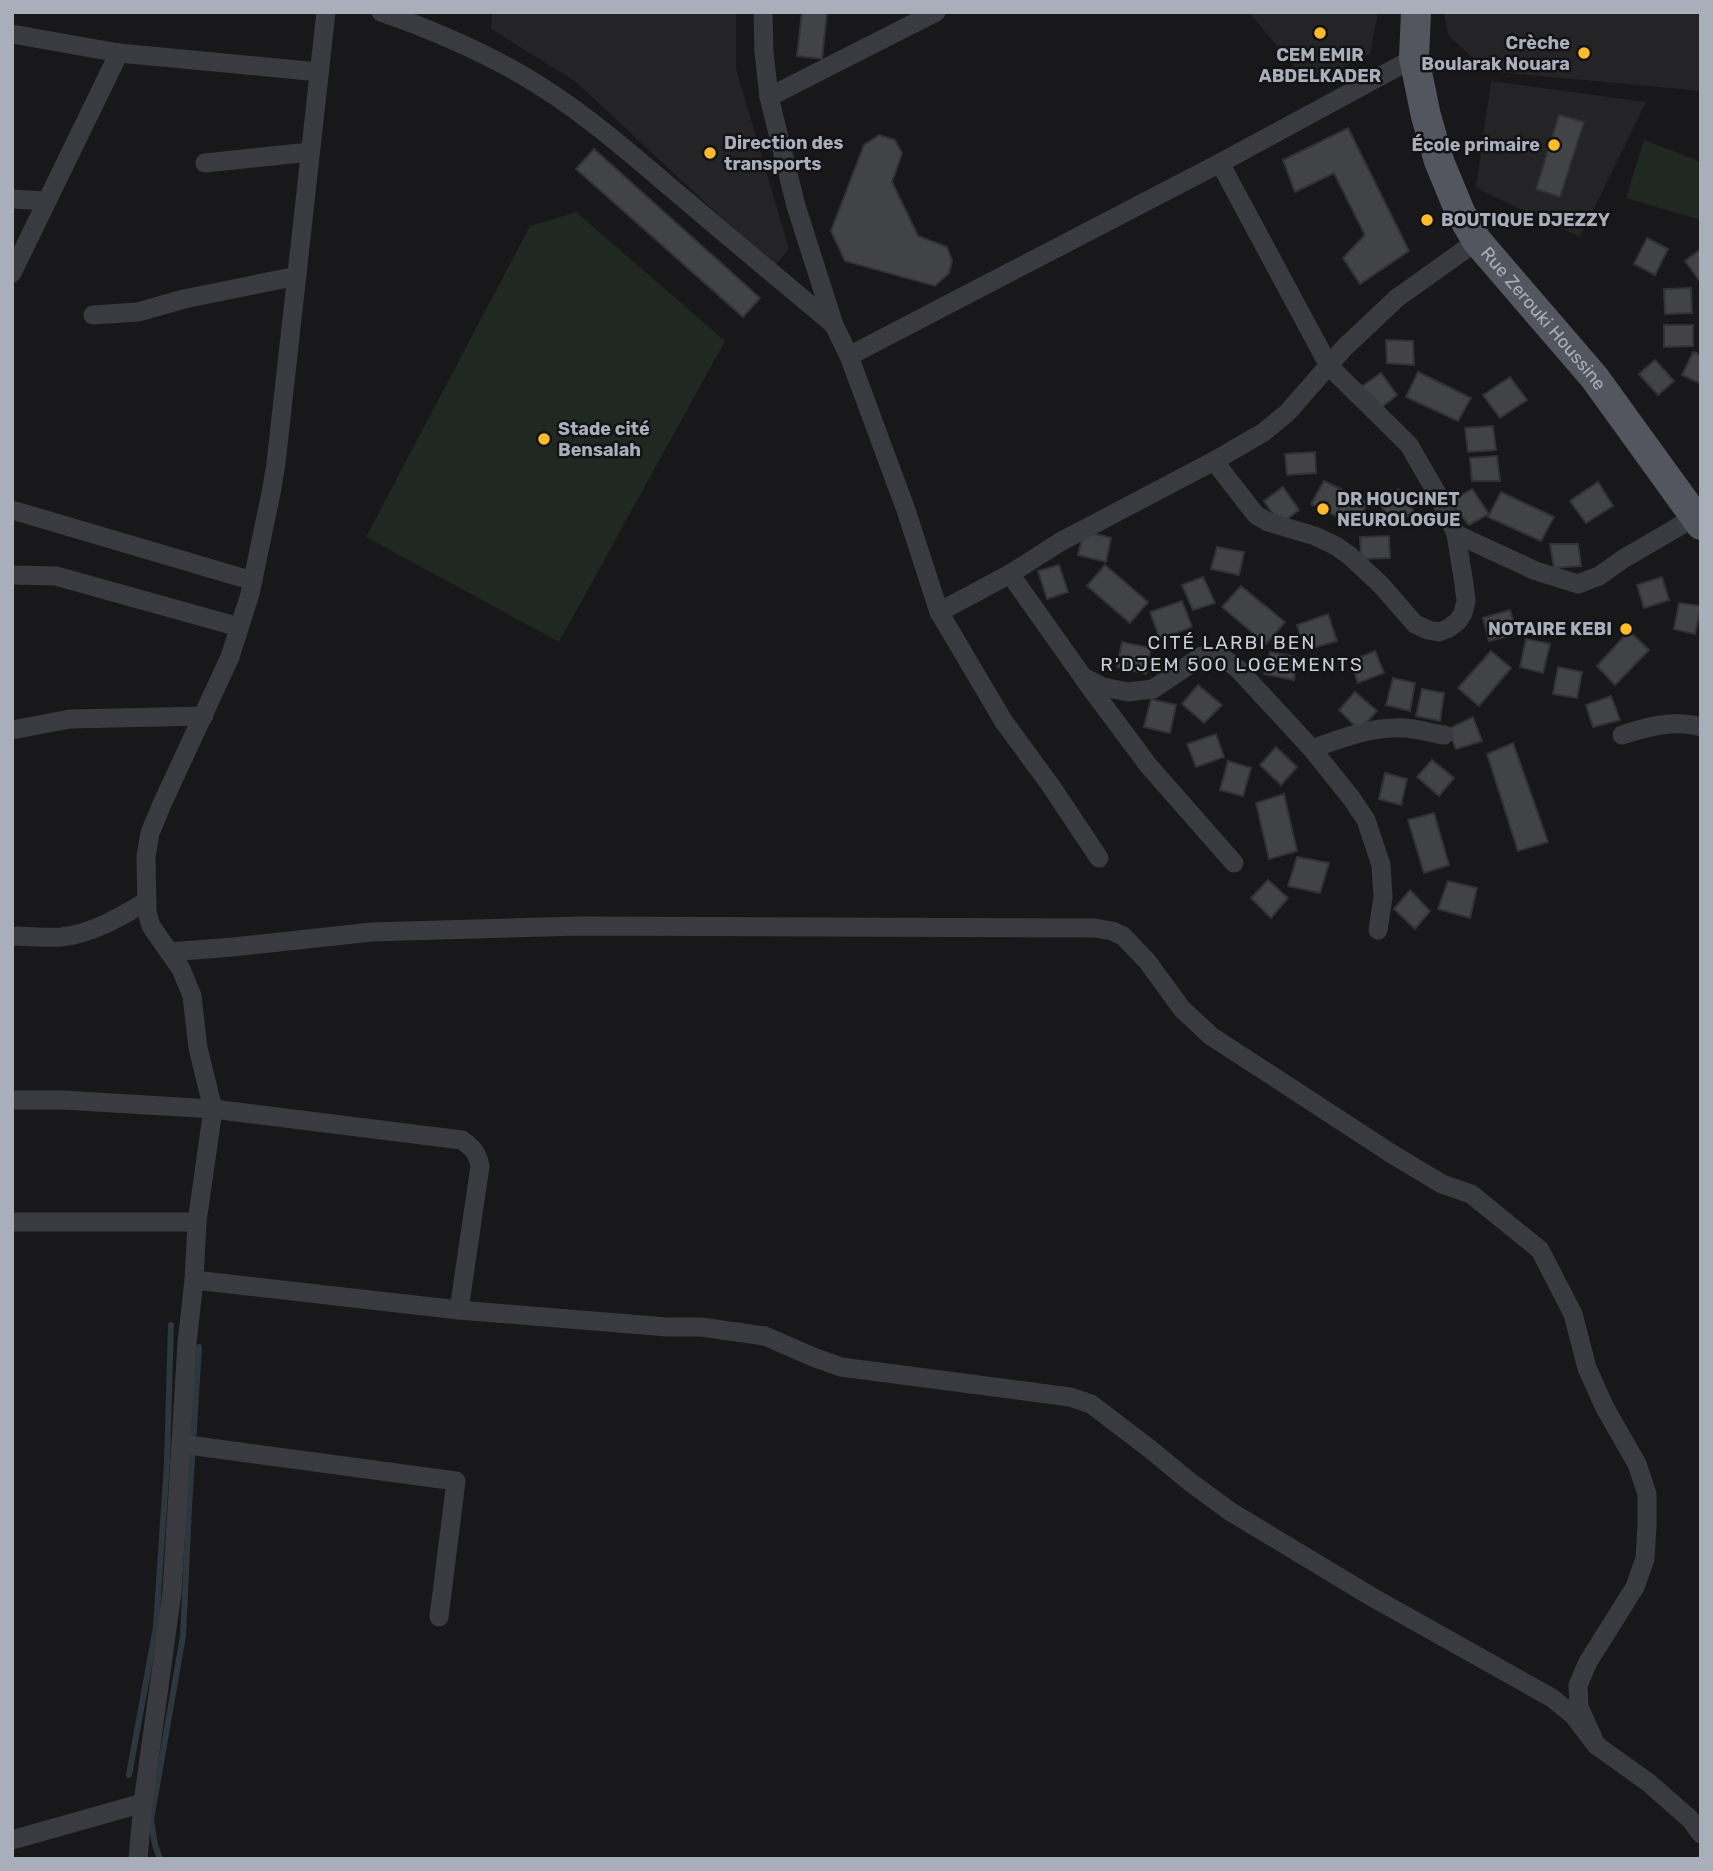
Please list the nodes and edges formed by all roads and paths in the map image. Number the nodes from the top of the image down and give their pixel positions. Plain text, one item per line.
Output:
1 (326, 12) edge
2 (381, 12) edge
3 (763, 12) edge
4 (936, 12) edge
5 (1416, 12) edge
6 (12, 34) edge
7 (119, 53) junction
8 (1414, 58) junction
9 (319, 72) junction
10 (769, 97) junction
11 (310, 152) junction
12 (205, 163) dead end
13 (1220, 163) junction
14 (12, 199) edge
15 (47, 201) junction
16 (1477, 241) junction
17 (12, 273) edge
18 (297, 276) junction
19 (93, 315) dead end
20 (834, 325) junction
21 (849, 356) junction
22 (1329, 366) junction
23 (1214, 461) junction
24 (12, 510) edge
25 (1698, 521) edge
26 (1456, 534) junction
27 (1010, 574) junction
28 (12, 575) edge
29 (253, 581) junction
30 (939, 612) junction
31 (239, 627) junction
32 (1083, 677) junction
33 (204, 716) junction
34 (1701, 727) edge
35 (12, 730) edge
36 (1444, 735) dead end
37 (1622, 735) dead end
38 (1312, 750) junction
39 (1098, 858) dead end
40 (1234, 863) dead end
41 (147, 901) junction
42 (1378, 930) dead end
43 (12, 936) edge
44 (169, 952) junction
45 (12, 1100) edge
46 (213, 1109) junction
47 (12, 1222) edge
48 (197, 1222) junction
49 (194, 1280) junction
50 (459, 1310) junction
51 (181, 1444) junction
52 (439, 1616) dead end
53 (1596, 1745) junction
54 (143, 1803) junction
55 (1701, 1834) edge
56 (12, 1840) edge
57 (138, 1859) edge

1 - 9 street
2 - 20 street
3 - 10 street
4 - 10 street
5 - 8 main road, Rue Zerouki Houssine
6 - 7 street
7 - 9 street
7 - 15 street
8 - 13 street
8 - 16 main road, Rue Zerouki Houssine
9 - 11 street
10 - 20 street
11 - 12 street
11 - 18 street
13 - 21 street
13 - 22 street
14 - 15 street
15 - 17 street
16 - 22 street
16 - 25 main road, Rue Zerouki Houssine
18 - 19 street
18 - 29 street
20 - 21 street
21 - 30 street
22 - 23 street
22 - 26 street
23 - 26 street
23 - 27 street
24 - 29 street
25 - 26 street
27 - 30 street
27 - 32 street
28 - 31 street
29 - 31 street
30 - 39 street
31 - 33 street
32 - 38 street
32 - 40 street
33 - 35 street
33 - 41 street
34 - 37 street
36 - 38 street
38 - 42 street
41 - 43 street
41 - 44 street
44 - 46 street
44 - 53 street
45 - 46 street
46 - 48 street
46 - 50 street
47 - 48 street
48 - 49 street
49 - 50 street
49 - 51 street
50 - 53 street
51 - 52 street
51 - 54 street
53 - 55 street
54 - 56 street
54 - 57 street

